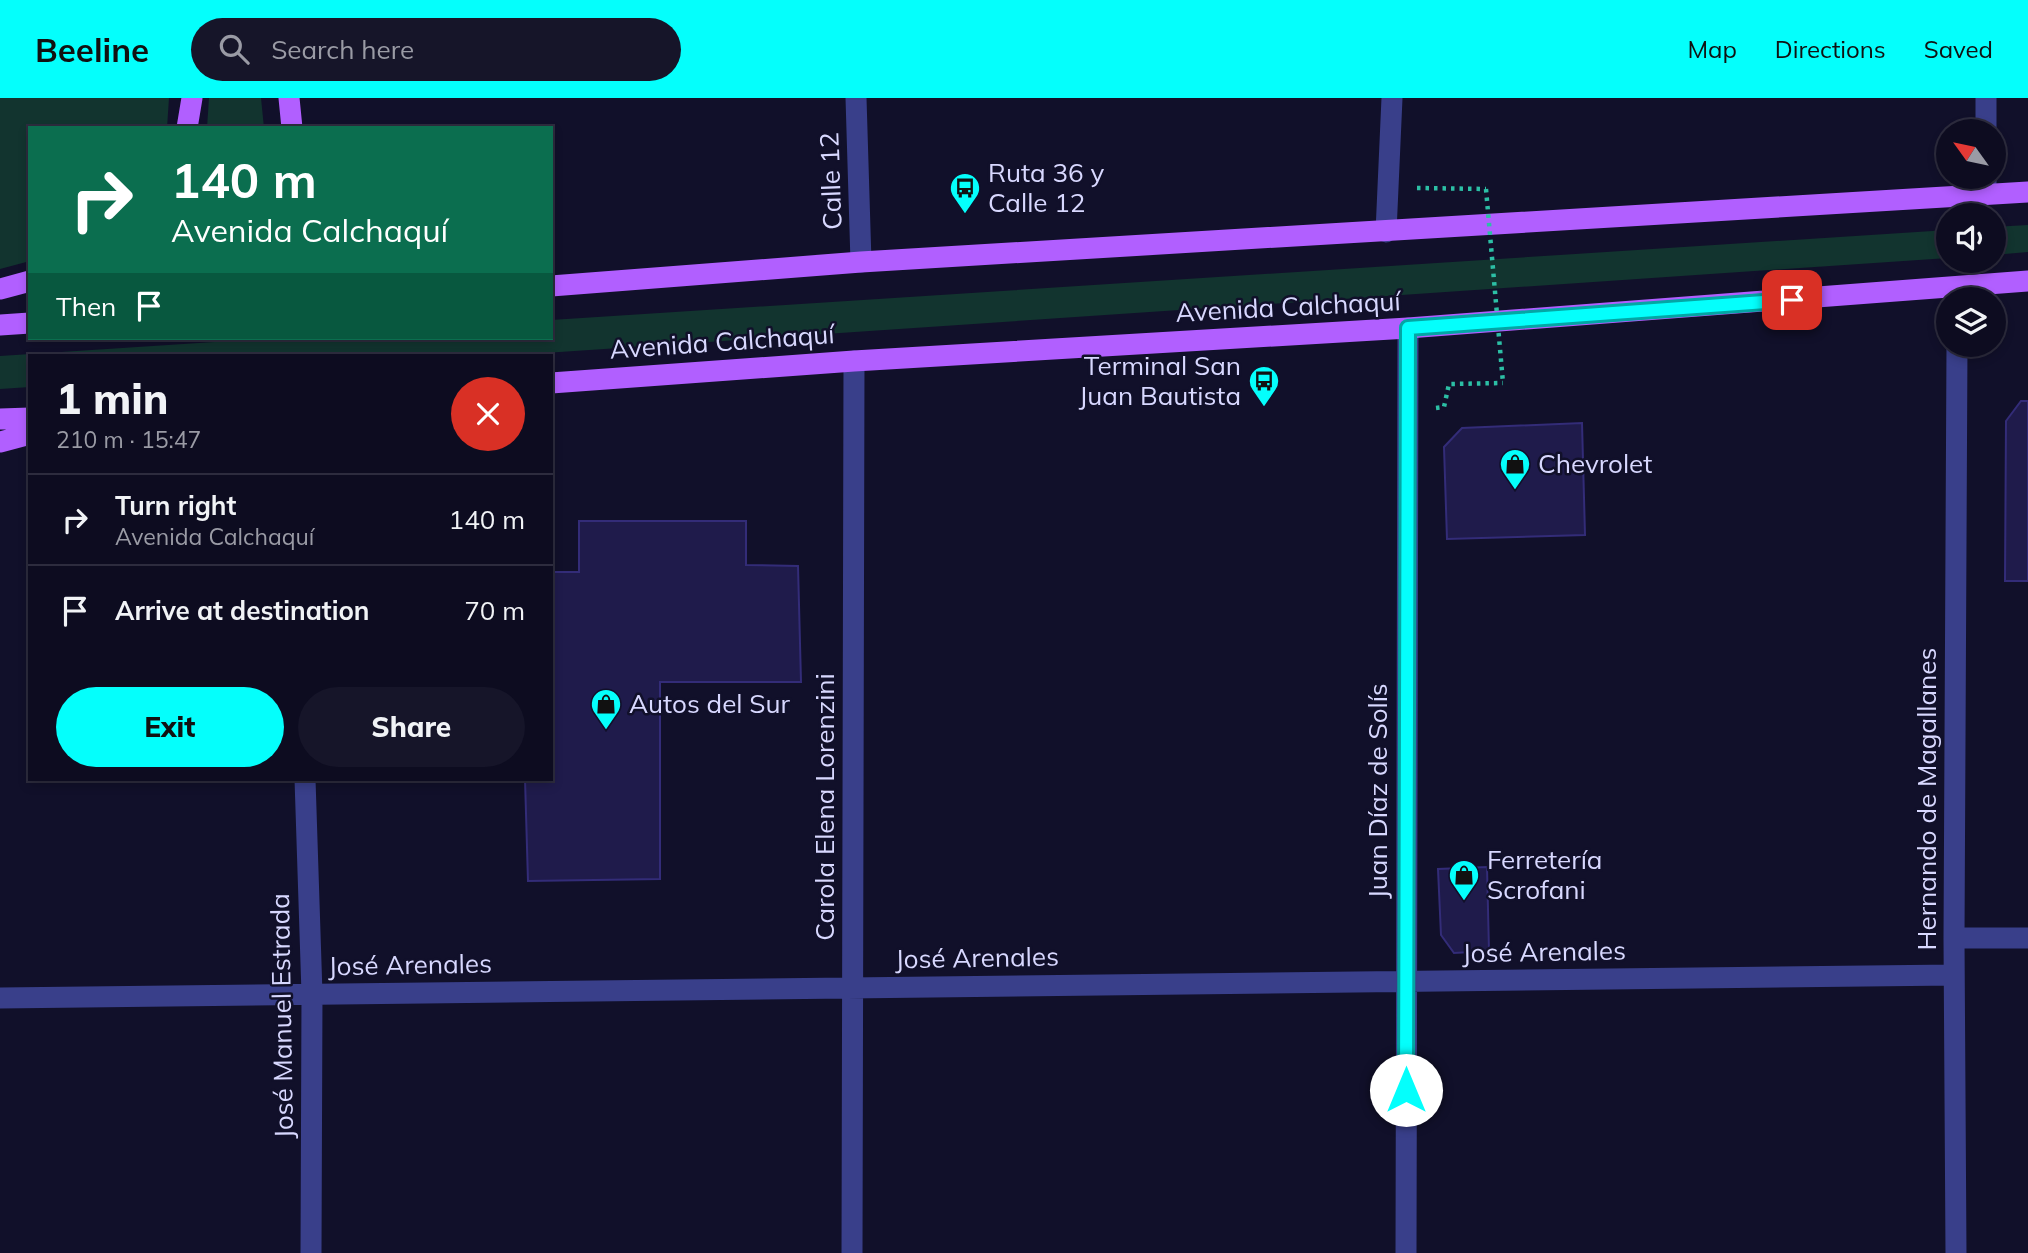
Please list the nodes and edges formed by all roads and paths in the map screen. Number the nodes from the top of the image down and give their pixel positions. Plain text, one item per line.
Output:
1 (192, 98) edge
2 (289, 98) edge
3 (856, 98) edge
4 (1392, 98) edge
5 (1986, 98) edge
6 (1986, 119) edge
7 (187, 126) edge
8 (292, 126) edge
9 (1412, 188) dead end
10 (2006, 188) edge
11 (1936, 189) edge
12 (2028, 192) edge
13 (1386, 232) junction
14 (861, 262) junction
15 (2028, 281) edge
16 (28, 282) edge
17 (553, 286) edge
18 (1995, 287) edge
19 (0, 289) edge
20 (1936, 295) edge
21 (28, 323) edge
22 (0, 325) edge
23 (1408, 328) junction
24 (1957, 357) edge
25 (853, 361) junction
26 (553, 383) edge
27 (1444, 407) dead end
28 (28, 418) edge
29 (0, 419) edge
30 (28, 435) edge
31 (0, 442) edge
32 (305, 781) edge
33 (1954, 938) junction
34 (2028, 938) edge
35 (1954, 975) junction
36 (1406, 982) junction
37 (852, 988) junction
38 (312, 995) junction
39 (0, 998) edge
40 (312, 1253) edge
41 (852, 1253) edge
42 (1406, 1253) edge
43 (1956, 1253) edge

1 - 7 main road
2 - 8 main road
3 - 14 street, Calle 12
4 - 13 street
5 - 6 street
9 - 27 path, bridge
10 - 12 main road
11 - 13 main road
13 - 14 main road
14 - 17 main road
15 - 18 main road, Avenida Calchaquí
16 - 19 main road
20 - 23 main road, Avenida Calchaquí
21 - 22 main road
23 - 25 main road, Avenida Calchaquí
23 - 36 street, Juan Díaz de Solís
24 - 33 street, Hernando de Magallanes
25 - 26 main road, Avenida Calchaquí
25 - 37 street, Carola Elena Lorenzini
28 - 29 main road
30 - 31 main road
32 - 38 street, José Manuel Estrada
33 - 34 street
33 - 35 street, Hernando de Magallanes
35 - 36 street, José Arenales
35 - 43 street, Hernando de Magallanes
36 - 37 street, José Arenales
36 - 42 street, Juan Díaz de Solís
37 - 38 street, José Arenales
37 - 41 street, Carola Elena Lorenzini
38 - 39 street, José Arenales
38 - 40 street, José Manuel Estrada

